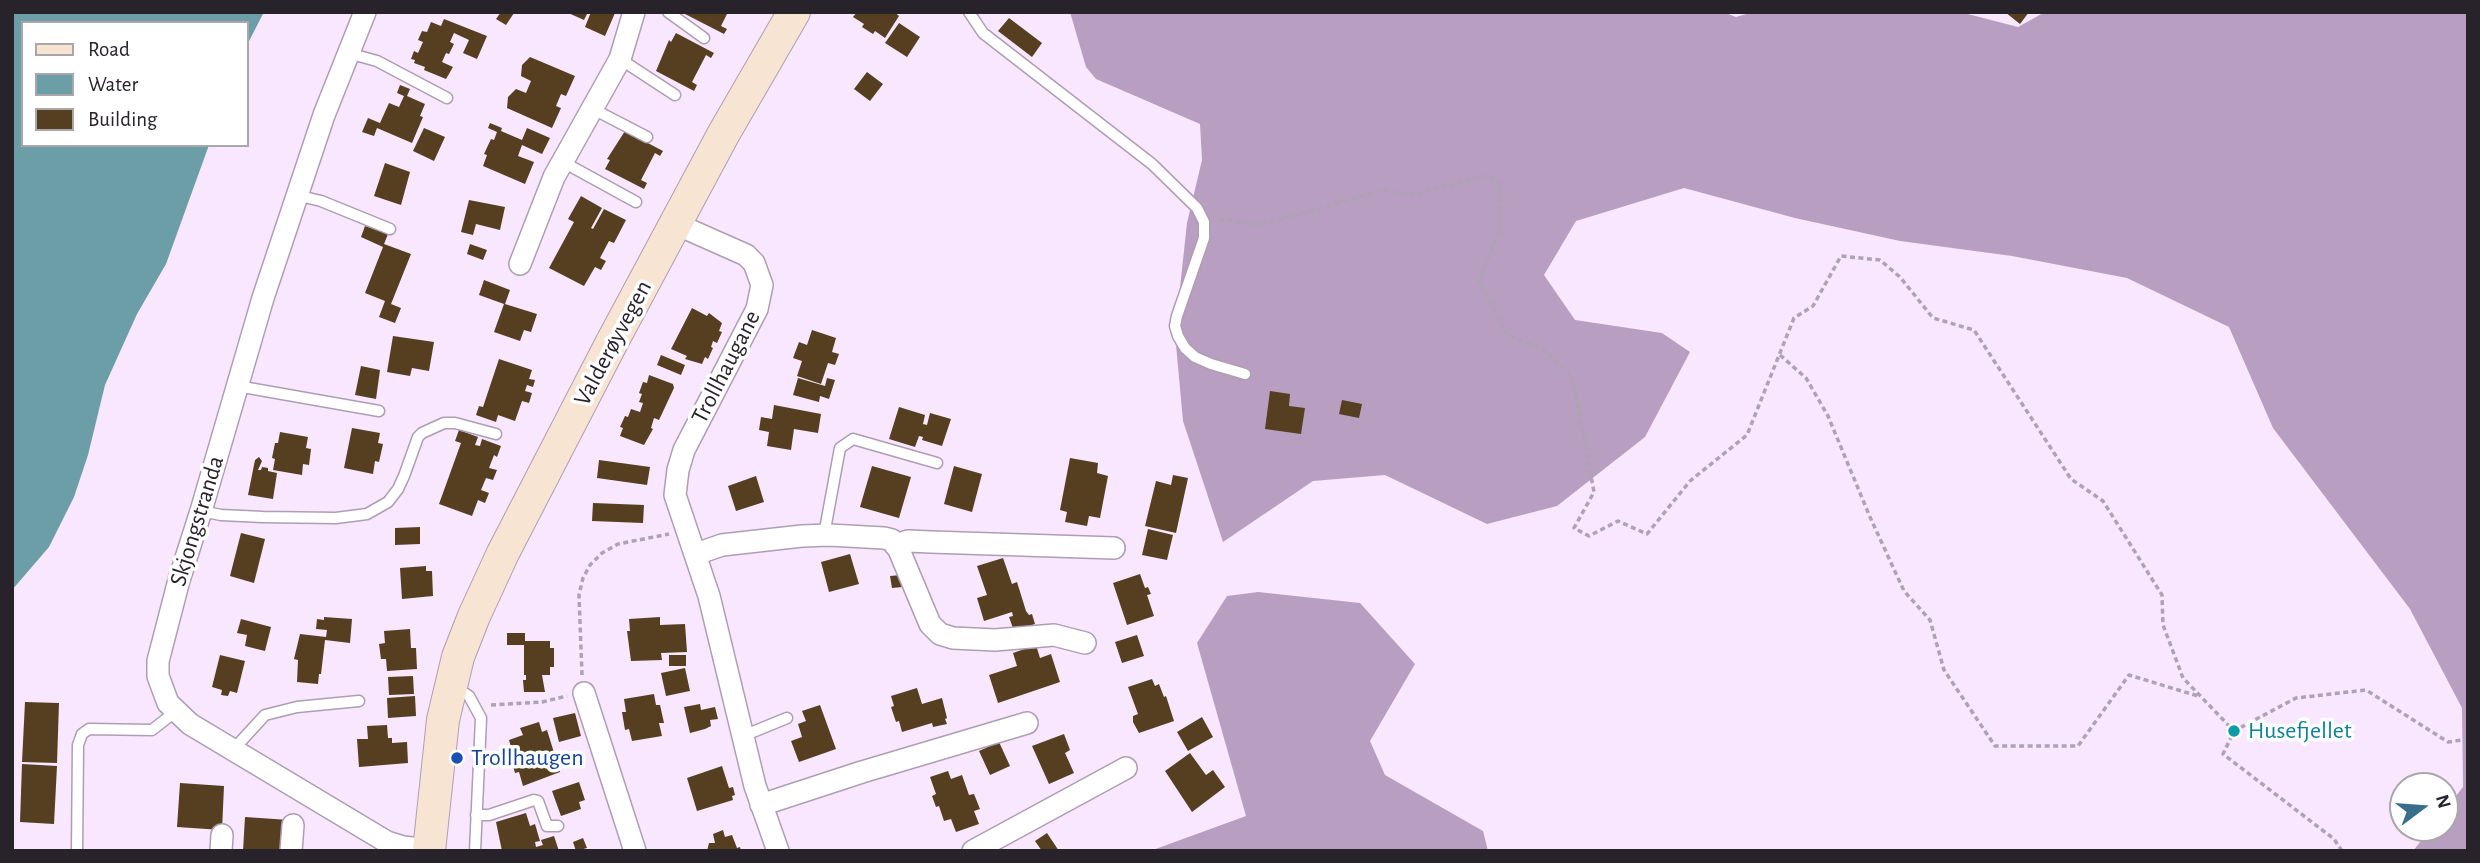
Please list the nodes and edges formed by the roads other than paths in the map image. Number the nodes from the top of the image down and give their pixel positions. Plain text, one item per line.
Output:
1 (365, 12) edge
2 (634, 12) edge
3 (668, 12) edge
4 (794, 12) edge
5 (968, 12) edge
6 (704, 38) dead end
7 (348, 53) junction
8 (620, 59) junction
9 (675, 94) dead end
10 (447, 98) dead end
11 (593, 109) junction
12 (647, 138) dead end
13 (563, 162) junction
14 (296, 195) junction
15 (636, 202) dead end
16 (676, 223) junction
17 (390, 229) dead end
18 (520, 264) dead end
19 (1245, 374) dead end
20 (237, 386) junction
21 (379, 411) dead end
22 (496, 434) dead end
23 (937, 463) dead end
24 (201, 511) junction
25 (824, 535) junction
26 (895, 545) junction
27 (1114, 548) dead end
28 (696, 554) junction
29 (1085, 643) dead end
30 (451, 683) junction
31 (583, 693) road end
32 (359, 701) dead end
33 (175, 712) junction
34 (787, 718) dead end
35 (1027, 723) dead end
36 (743, 736) junction
37 (232, 751) junction
38 (1126, 768) dead end
39 (761, 805) junction
40 (476, 815) junction
41 (293, 825) dead end
42 (558, 826) dead end
43 (429, 850) edge
44 (77, 851) edge
45 (291, 851) edge
46 (474, 851) edge
47 (635, 851) edge
48 (778, 851) edge
49 (974, 851) edge

1 - 7 street, Skjongstranda
2 - 8 street
3 - 6 lane
4 - 16 main road, Valderøyvegen
5 - 19 lane
7 - 10 lane
7 - 14 street, Skjongstranda
8 - 9 lane
8 - 11 street
11 - 12 lane
11 - 13 street
13 - 15 lane
13 - 18 street
14 - 17 lane
14 - 20 street, Skjongstranda
16 - 28 street, Trollhaugane
16 - 30 main road, Valderøyvegen
20 - 21 lane
20 - 24 street, Skjongstranda
22 - 24 lane
23 - 25 lane
24 - 33 street, Skjongstranda
25 - 26 street
25 - 28 street
26 - 27 street
26 - 29 street
28 - 36 street, Trollhaugane
30 - 40 lane
30 - 43 main road, Valderøyvegen
31 - 47 street
32 - 37 lane
33 - 37 street, Skjongstranda
33 - 44 lane
34 - 36 lane
35 - 39 street
36 - 39 street, Trollhaugane
37 - 43 street, Skjongstranda
38 - 49 street
39 - 48 street, Trollhaugane
40 - 42 lane
40 - 46 lane
41 - 45 street

